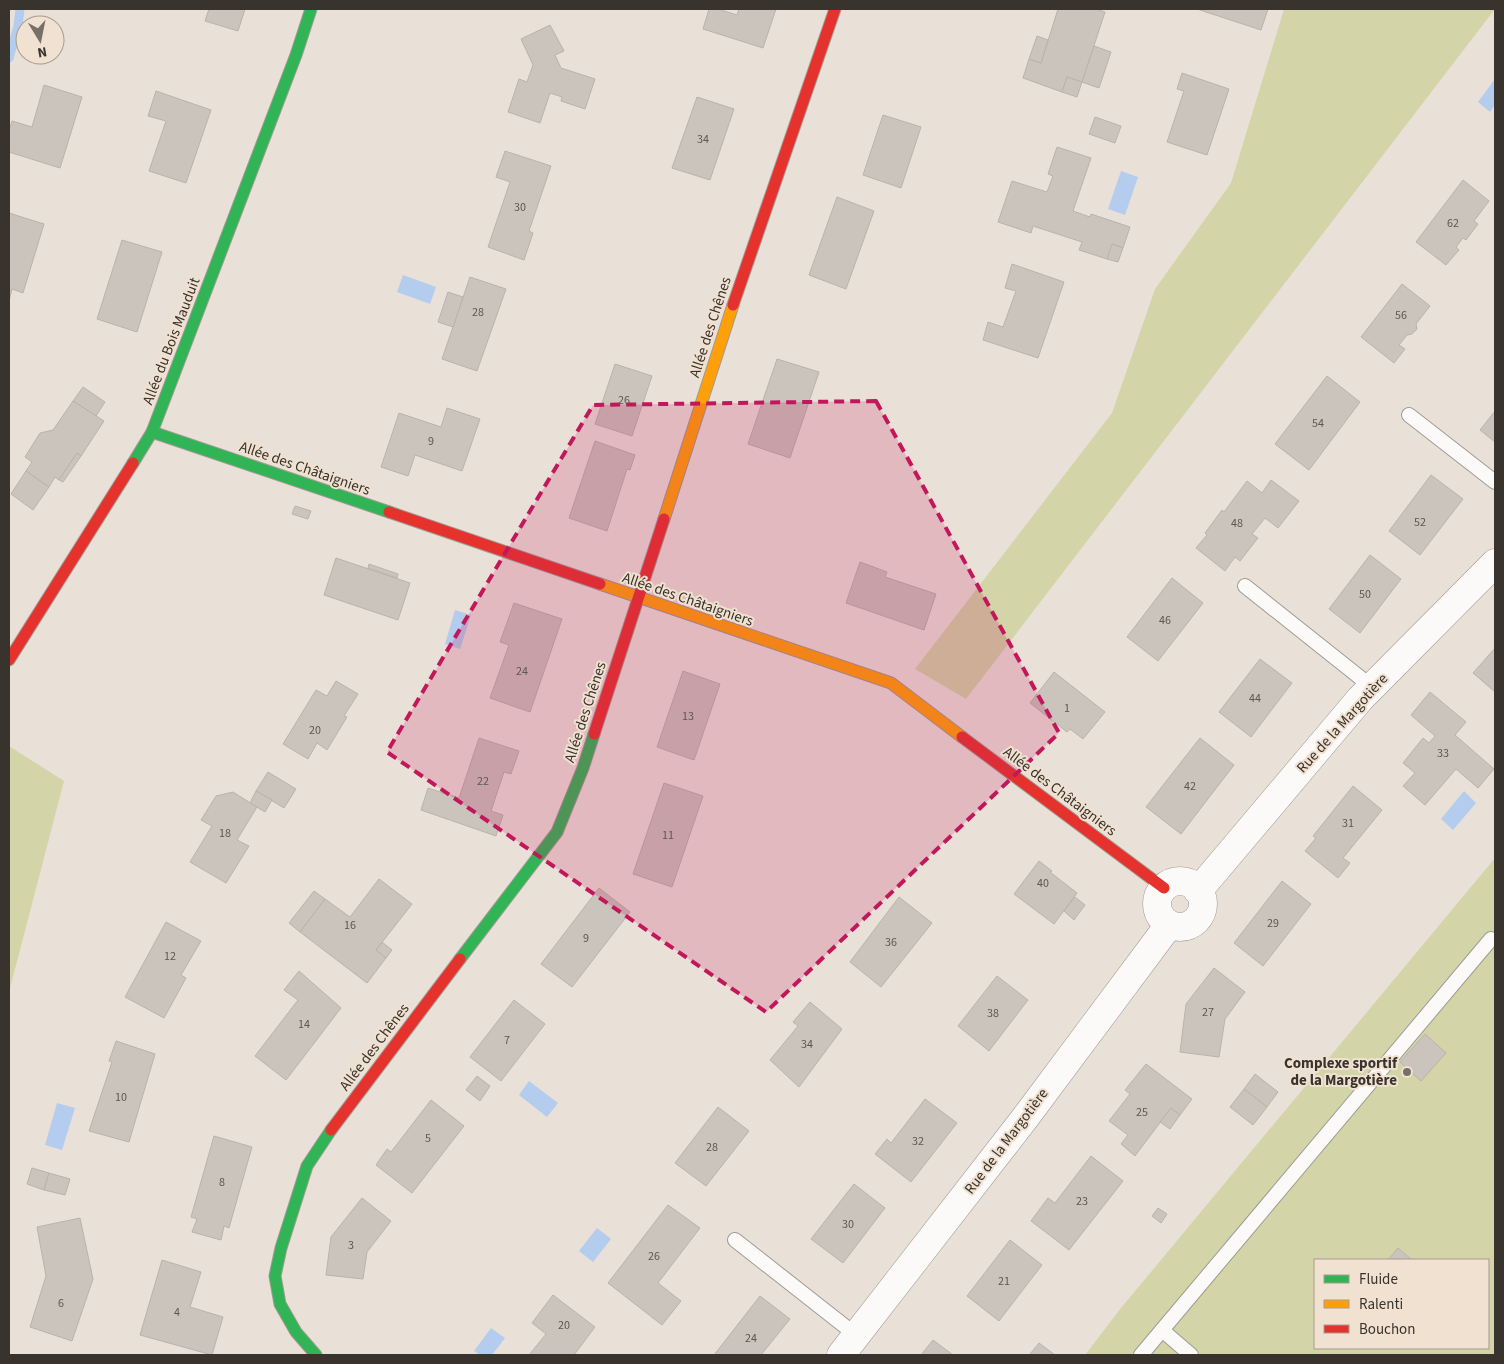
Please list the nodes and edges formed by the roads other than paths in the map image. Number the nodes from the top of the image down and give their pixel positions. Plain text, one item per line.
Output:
1 (311, 9) edge
2 (835, 9) edge
3 (1409, 415) dead end
4 (152, 432) junction
5 (1495, 482) edge
6 (1495, 563) edge
7 (1245, 586) dead end
8 (637, 598) junction
9 (10, 660) edge
10 (1372, 687) junction
11 (1164, 888) junction
12 (1198, 890) junction
13 (1169, 925) junction
14 (1491, 939) dead end
15 (735, 1240) dead end
16 (1162, 1330) junction
17 (849, 1345) edge
18 (316, 1355) edge
19 (1141, 1355) edge
20 (1191, 1355) edge

1 - 4 street, Allée du Bois Mauduit
2 - 8 street, Allée des Chênes
3 - 5 lane
4 - 8 street, Allée des Châtaigniers
4 - 9 street, Allée du Bois Mauduit
6 - 10 street, Rue de la Margotière
7 - 10 lane
8 - 11 street, Allée des Châtaigniers
8 - 18 street, Allée des Chênes
10 - 12 street, Rue de la Margotière
11 - 12 street
11 - 13 street
12 - 13 street
13 - 17 street, Rue de la Margotière
14 - 16 lane
15 - 17 lane
16 - 19 lane
16 - 20 lane

